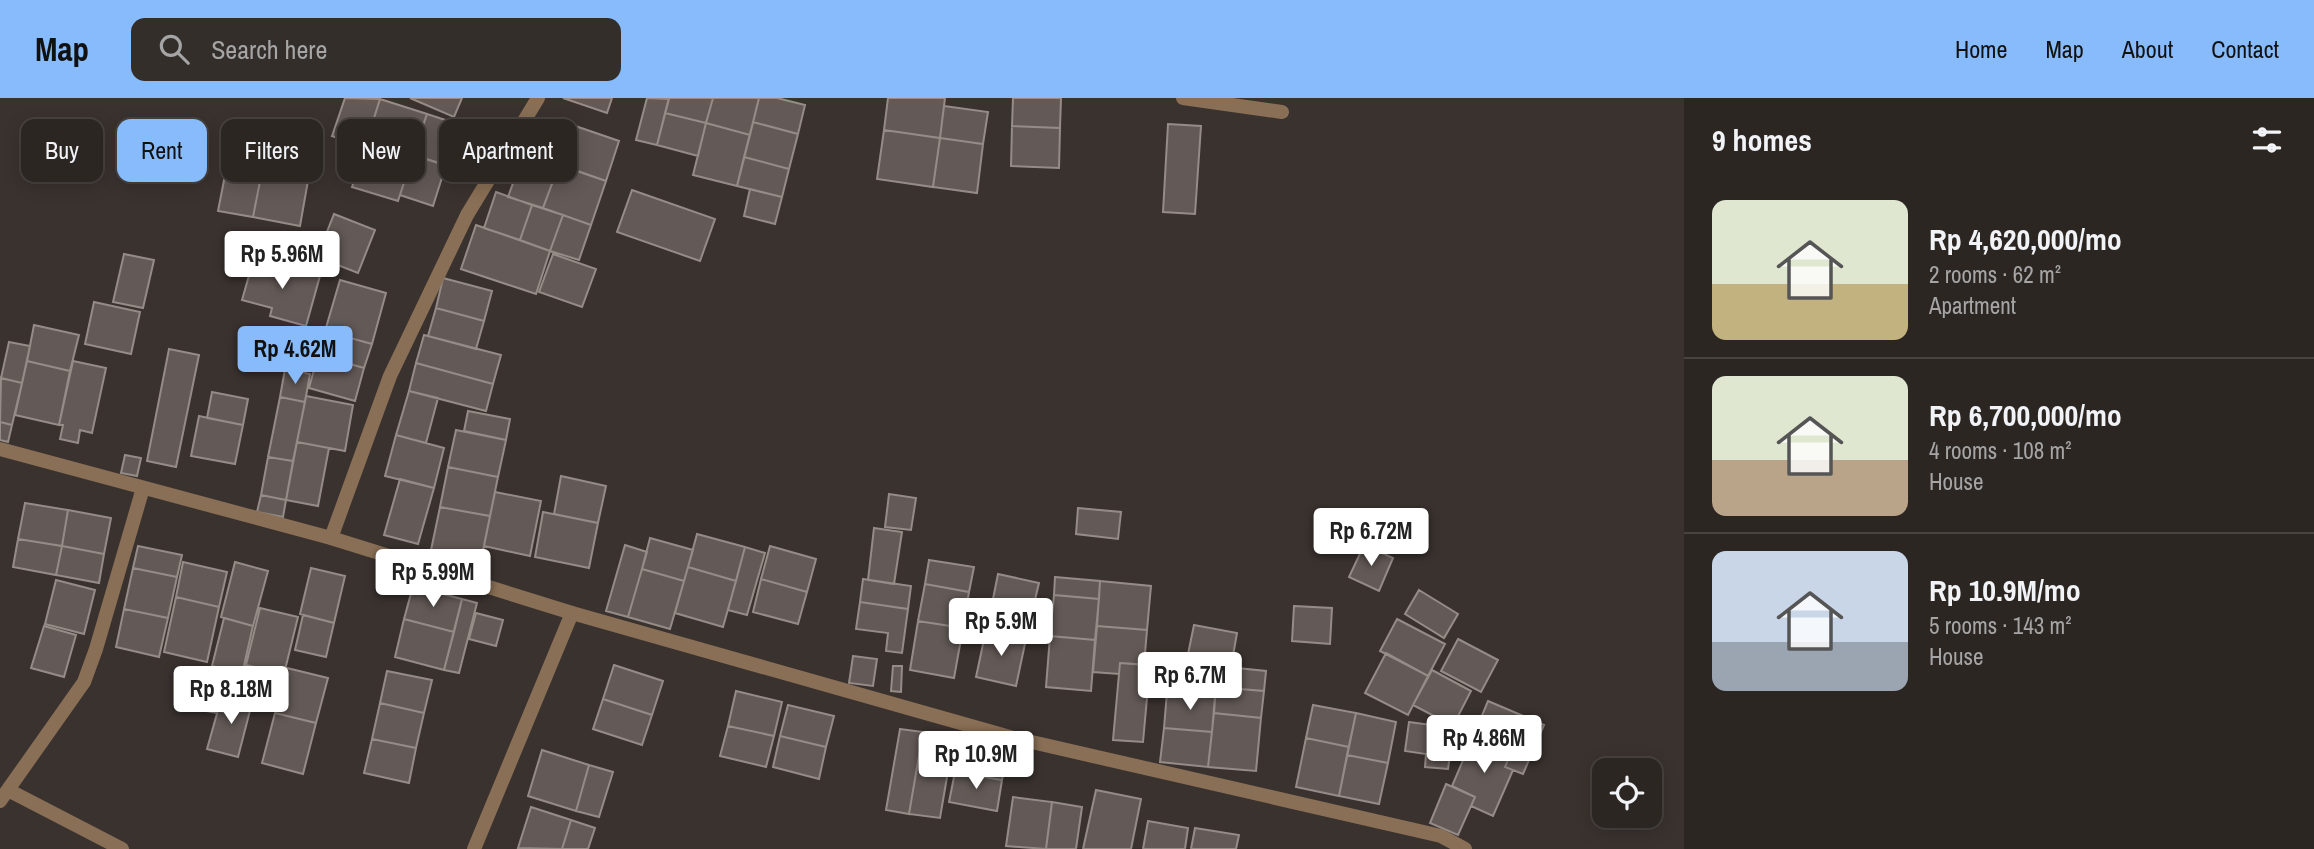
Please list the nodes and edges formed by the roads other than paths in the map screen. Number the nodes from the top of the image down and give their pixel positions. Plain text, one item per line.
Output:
1 (538, 98) edge
2 (1182, 98) edge
3 (1282, 112) dead end
4 (0, 449) edge
5 (144, 488) junction
6 (331, 538) junction
7 (572, 613) junction
8 (4, 795) edge
9 (122, 849) edge
10 (474, 849) edge
11 (1465, 849) edge

1 - 6 street
2 - 3 street
4 - 5 street
5 - 6 street
5 - 8 street
6 - 7 street
7 - 10 street
7 - 11 street
8 - 9 street

